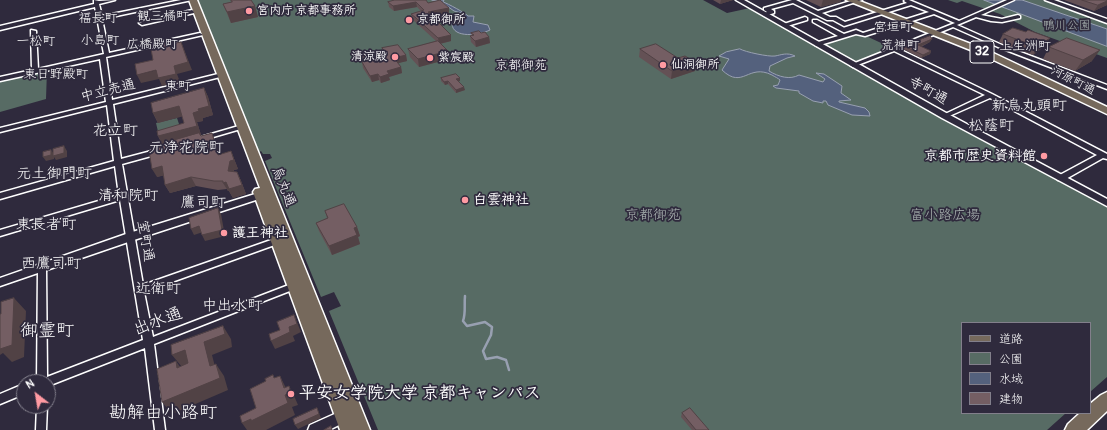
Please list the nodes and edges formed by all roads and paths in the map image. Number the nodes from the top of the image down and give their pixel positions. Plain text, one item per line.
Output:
1 (112, 0) edge
2 (742, 0) edge
3 (904, 0) edge
4 (1011, 0) edge
5 (1048, 0) edge
6 (1056, 0) edge
7 (854, 1) edge
8 (96, 3) edge
9 (190, 3) edge
10 (911, 3) junction
11 (880, 12) junction
12 (936, 12) junction
13 (817, 13) junction
14 (765, 14) junction
15 (975, 15) junction
16 (1018, 17) dead end
17 (99, 18) junction
18 (1107, 18) edge
19 (805, 19) dead end
20 (815, 21) dead end
21 (1107, 21) edge
22 (906, 22) junction
23 (958, 22) junction
24 (142, 23) dead end
25 (784, 25) junction
26 (952, 25) junction
27 (0, 28) edge
28 (33, 31) dead end
29 (935, 33) junction
30 (200, 35) junction
31 (843, 36) junction
32 (817, 44) junction
33 (893, 49) junction
34 (105, 56) junction
35 (853, 65) junction
36 (35, 71) junction
37 (218, 76) junction
38 (0, 79) edge
39 (1107, 87) edge
40 (990, 95) junction
41 (110, 103) junction
42 (1107, 111) edge
43 (945, 116) junction
44 (238, 128) junction
45 (0, 130) edge
46 (194, 141) edge
47 (164, 150) edge
48 (1105, 156) edge
49 (119, 162) junction
50 (1061, 178) junction
51 (264, 194) junction
52 (0, 196) edge
53 (123, 196) junction
54 (1107, 203) edge
55 (0, 233) edge
56 (130, 237) junction
57 (277, 241) junction
58 (42, 268) junction
59 (0, 282) edge
60 (300, 284) junction
61 (139, 290) junction
62 (149, 344) junction
63 (42, 374) edge
64 (56, 378) edge
65 (16, 393) edge
66 (0, 399) edge
67 (1107, 400) edge
68 (42, 414) edge
69 (348, 414) junction
70 (41, 430) edge
71 (160, 430) edge
72 (315, 430) edge
73 (349, 430) edge
74 (361, 430) edge
75 (1074, 430) edge

1 - 8 street
2 - 14 street, 寺町通
3 - 10 street
4 - 15 street
5 - 21 street
6 - 18 street
7 - 11 main road, 河原町通 / 32
7 - 13 street
8 - 17 street, 室町通
8 - 27 street
9 - 17 street
9 - 24 street
9 - 30 main road, 烏丸通
9 - 37 main road, 烏丸通
10 - 11 street
10 - 12 street
11 - 13 street
11 - 22 main road, 河原町通 / 32
12 - 22 street
12 - 23 street
13 - 14 street
14 - 25 street, 寺町通
15 - 16 street
15 - 23 street
17 - 34 street, 室町通
19 - 25 street
20 - 31 street
22 - 29 main road, 河原町通 / 32
22 - 31 street
23 - 26 street
25 - 32 street, 寺町通
26 - 29 street
26 - 39 street
28 - 36 street
29 - 33 street
29 - 42 main road, 河原町通 / 32
30 - 34 street
30 - 37 main road, 烏丸通
31 - 32 street
32 - 35 street, 寺町通
33 - 35 street
33 - 40 street
34 - 36 street
34 - 41 street, 室町通
35 - 43 street, 寺町通
36 - 38 street
37 - 41 street, 中立売通
37 - 44 main road, 烏丸通
40 - 43 street
40 - 48 street
41 - 45 street, 中立売通
41 - 49 street, 室町通
43 - 50 street, 寺町通
44 - 46 street
44 - 51 main road, 烏丸通
47 - 49 street
48 - 50 street
49 - 52 street
49 - 53 street, 室町通
50 - 54 street, 寺町通
51 - 56 street
51 - 57 main road, 烏丸通
51 - 60 main road, 烏丸通
53 - 55 street
53 - 56 street, 室町通
56 - 58 street
56 - 61 street, 室町通
57 - 60 main road, 烏丸通
57 - 61 street
58 - 59 street
58 - 63 street
60 - 62 street, 出水通
60 - 69 main road, 烏丸通
61 - 62 street, 室町通
62 - 64 street, 出水通
62 - 71 street, 室町通
65 - 66 street
67 - 75 main road
68 - 70 street
69 - 72 street
69 - 73 main road, 烏丸通
69 - 74 main road, 烏丸通

